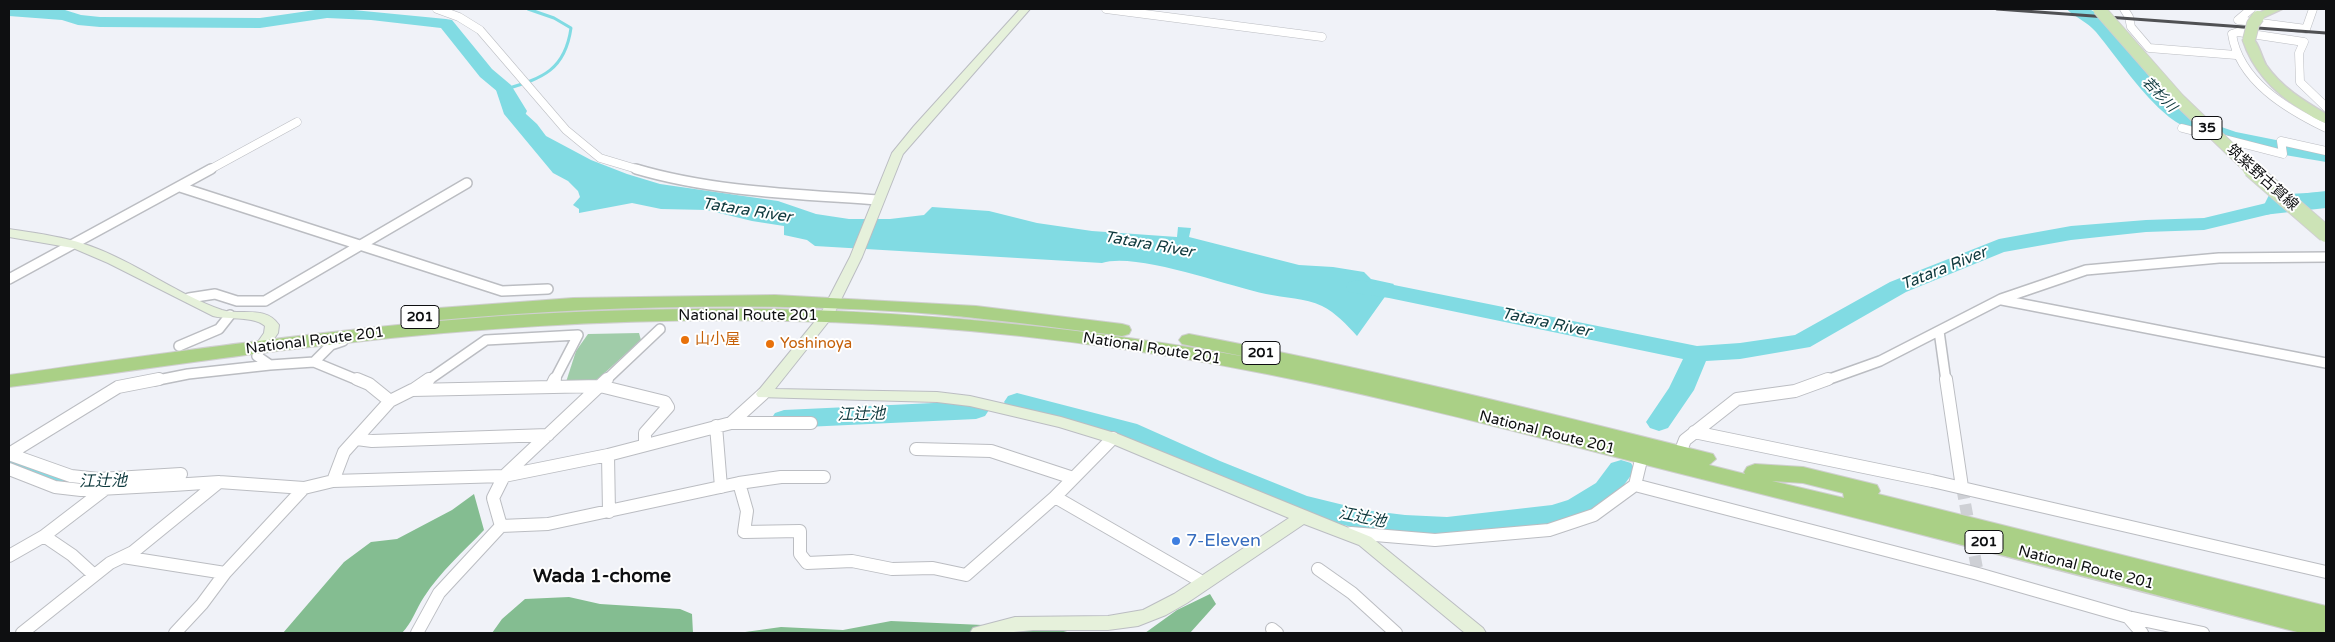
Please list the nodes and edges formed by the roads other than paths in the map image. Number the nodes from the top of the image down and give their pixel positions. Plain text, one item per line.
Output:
1 (437, 9) edge
2 (1025, 9) edge
3 (1106, 9) edge
4 (2099, 9) edge
5 (2109, 9) edge
6 (2124, 9) edge
7 (2276, 9) edge
8 (2313, 9) edge
9 (2255, 13) edge
10 (1322, 37) dead end
11 (2236, 55) junction
12 (2326, 107) edge
13 (2326, 119) edge
14 (297, 122) dead end
15 (2182, 128) dead end
16 (2326, 128) edge
17 (2326, 151) edge
18 (467, 183) dead end
19 (180, 187) junction
20 (877, 203) junction
21 (2326, 221) edge
22 (9, 233) edge
23 (2326, 234) edge
24 (75, 244) junction
25 (360, 245) junction
26 (2326, 258) edge
27 (9, 279) edge
28 (548, 289) dead end
29 (189, 298) junction
30 (2001, 299) junction
31 (830, 309) junction
32 (230, 315) junction
33 (660, 329) dead end
34 (1939, 331) junction
35 (358, 335) junction
36 (266, 340) junction
37 (179, 346) junction
38 (314, 362) junction
39 (2326, 363) edge
40 (270, 365) junction
41 (9, 369) edge
42 (9, 381) edge
43 (600, 386) junction
44 (551, 387) junction
45 (412, 390) junction
46 (763, 394) junction
47 (390, 401) junction
48 (731, 423) junction
49 (811, 423) dead end
50 (716, 426) junction
51 (1694, 432) junction
52 (548, 435) junction
53 (1113, 438) junction
54 (356, 439) junction
55 (645, 445) junction
56 (916, 449) dead end
57 (1680, 452) junction
58 (9, 454) edge
59 (608, 455) junction
60 (1642, 456) junction
61 (9, 469) edge
62 (504, 476) junction
63 (1745, 476) junction
64 (824, 477) dead end
65 (1073, 478) junction
66 (219, 482) junction
67 (333, 482) junction
68 (739, 483) junction
69 (173, 485) junction
70 (1635, 486) junction
71 (721, 487) junction
72 (1962, 487) junction
73 (304, 488) junction
74 (104, 490) junction
75 (1055, 497) junction
76 (609, 512) junction
77 (1302, 517) junction
78 (501, 526) junction
79 (1344, 532) junction
80 (44, 536) junction
81 (9, 556) edge
82 (123, 557) junction
83 (1318, 569) dead end
84 (2326, 572) edge
85 (225, 573) junction
86 (94, 575) junction
87 (1204, 583) junction
88 (2326, 604) edge
89 (2326, 616) edge
90 (2128, 617) junction
91 (2326, 630) edge
92 (22, 633) edge
93 (175, 633) edge
94 (417, 633) edge
95 (979, 633) edge
96 (1396, 633) edge
97 (1474, 633) edge
98 (2142, 633) edge
99 (2203, 633) edge
100 (2289, 633) edge

1 - 20 street
2 - 20 street
3 - 10 street
4 - 23 main road, 筑紫野古賀線 / 35, bridge
5 - 21 main road, 筑紫野古賀線 / 35
6 - 11 street
7 - 9 main road
8 - 9 street
9 - 13 main road, bridge
11 - 12 street
11 - 16 street
14 - 19 street
15 - 17 street
18 - 25 street
19 - 24 street
19 - 25 street
20 - 31 street
22 - 24 street
24 - 27 street
24 - 29 street
25 - 28 street
25 - 29 street
26 - 30 street
29 - 32 street
30 - 34 street
30 - 39 street
31 - 35 highway, National Route 201 / 201
31 - 36 highway, National Route 201 / 201
31 - 46 street
31 - 57 highway, National Route 201 / 201
31 - 60 highway, National Route 201 / 201
32 - 36 street
32 - 37 street
33 - 43 street
34 - 51 street
34 - 72 street
35 - 36 highway, National Route 201 / 201
35 - 38 street
36 - 37 highway, National Route 201 / 201
36 - 40 street
36 - 42 highway, National Route 201 / 201
37 - 41 highway, National Route 201 / 201
38 - 40 street
38 - 47 street
40 - 58 street
43 - 44 street
43 - 52 street
43 - 55 street
44 - 45 street
44 - 45 street
45 - 47 street
46 - 48 street
46 - 53 street
47 - 54 street
48 - 49 street
48 - 50 street
50 - 55 street
50 - 71 street
51 - 57 street
51 - 72 street
52 - 54 street
52 - 62 street
53 - 65 street
53 - 77 street
54 - 67 street
55 - 59 street
56 - 65 street
57 - 63 highway, National Route 201 / 201
58 - 69 street
59 - 62 street
59 - 76 street
60 - 63 highway, National Route 201 / 201
60 - 70 street
61 - 74 street
62 - 67 street
62 - 78 street
63 - 88 highway, 201
63 - 89 highway, National Route 201 / 201
63 - 91 highway, National Route 201 / 201
63 - 100 highway, 201
64 - 68 street
65 - 75 street
66 - 69 street
66 - 73 street
66 - 82 street
67 - 73 street
68 - 71 street
68 - 75 street
69 - 74 street
70 - 79 street
70 - 90 street
71 - 76 street
72 - 84 street
73 - 85 street
74 - 80 street
75 - 87 street
76 - 78 street
77 - 79 street
77 - 87 street
78 - 94 street
79 - 97 street
80 - 81 street
80 - 86 street
82 - 85 street
82 - 86 street
83 - 96 street
85 - 93 street
86 - 92 street
87 - 95 street
90 - 98 street
90 - 99 street

